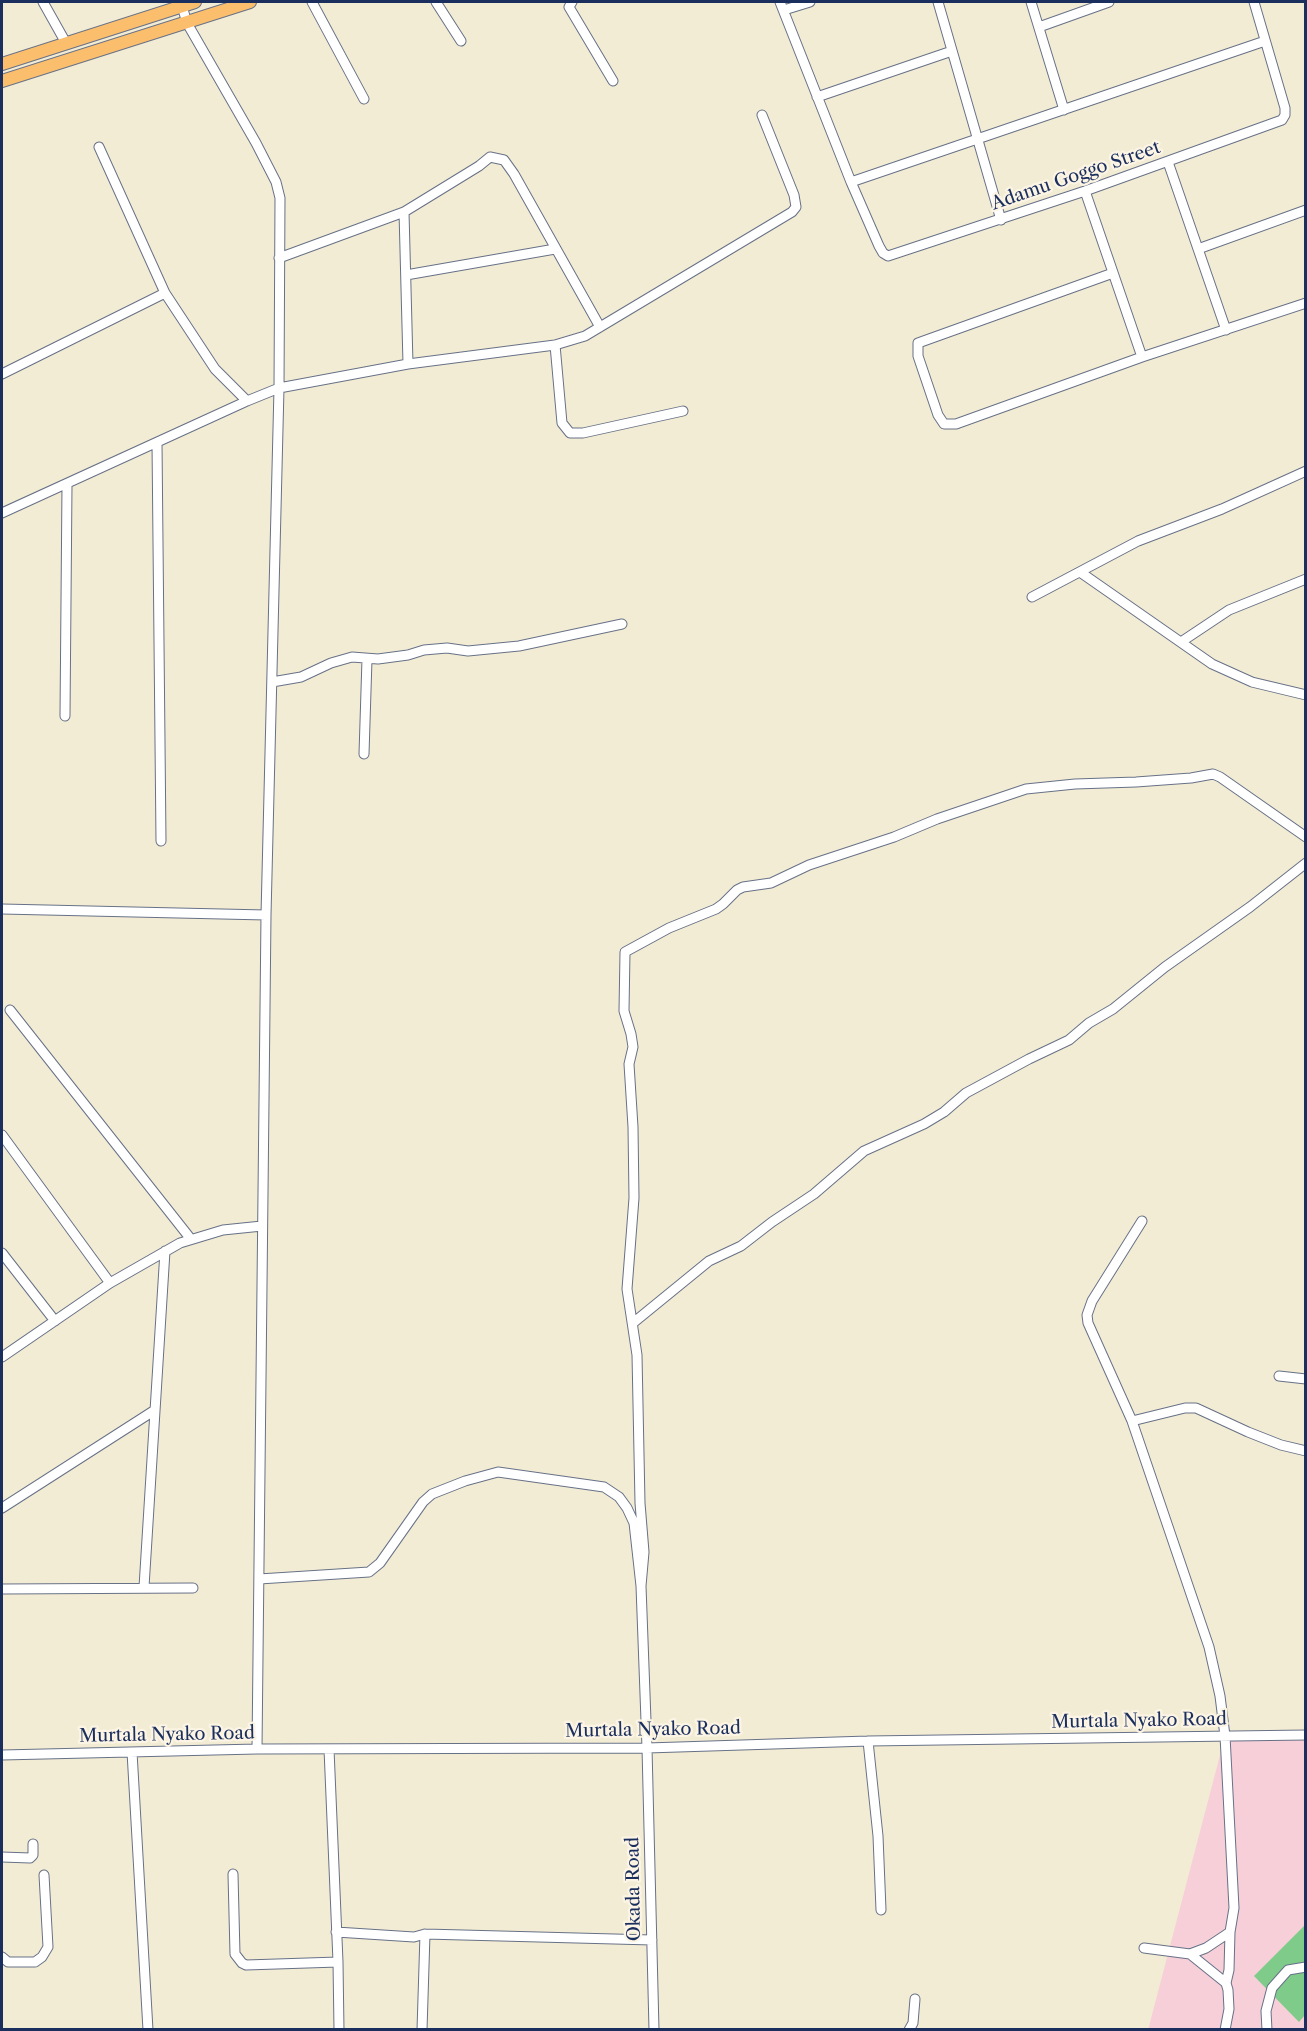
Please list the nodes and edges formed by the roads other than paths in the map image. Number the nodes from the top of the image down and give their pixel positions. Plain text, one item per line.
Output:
1 (43, 2) edge
2 (195, 2) edge
3 (250, 2) edge
4 (312, 2) edge
5 (436, 2) edge
6 (572, 2) edge
7 (810, 2) edge
8 (938, 2) edge
9 (1031, 2) edge
10 (1109, 2) edge
11 (1254, 2) edge
12 (182, 6) junction
13 (782, 6) edge
14 (188, 23) junction
15 (1039, 27) junction
16 (461, 41) dead end
17 (1266, 41) junction
18 (66, 43) junction
19 (952, 51) junction
20 (2, 64) edge
21 (2, 81) edge
22 (613, 81) dead end
23 (818, 97) junction
24 (364, 99) dead end
25 (1064, 110) junction
26 (762, 115) dead end
27 (977, 139) junction
28 (99, 147) dead end
29 (1168, 162) junction
30 (851, 182) junction
31 (1085, 192) junction
32 (1305, 210) edge
33 (404, 212) junction
34 (1000, 220) junction
35 (555, 249) junction
36 (1198, 249) junction
37 (279, 258) junction
38 (1113, 273) junction
39 (406, 275) junction
40 (165, 293) junction
41 (1305, 303) edge
42 (600, 327) junction
43 (1226, 330) junction
44 (555, 345) junction
45 (1142, 357) junction
46 (408, 364) junction
47 (2, 374) edge
48 (279, 388) junction
49 (247, 401) junction
50 (683, 411) dead end
51 (157, 443) junction
52 (1305, 471) edge
53 (67, 485) junction
54 (2, 513) edge
55 (1080, 572) junction
56 (1305, 579) edge
57 (1032, 597) dead end
58 (622, 624) dead end
59 (1181, 642) junction
60 (367, 659) junction
61 (272, 682) junction
62 (1305, 695) edge
63 (65, 716) dead end
64 (364, 754) dead end
65 (1305, 837) edge
66 (161, 842) dead end
67 (1305, 863) edge
68 (2, 909) edge
69 (267, 915) junction
70 (10, 1010) dead end
71 (2, 1135) edge
72 (1142, 1221) dead end
73 (262, 1226) junction
74 (190, 1238) junction
75 (165, 1251) junction
76 (2, 1253) edge
77 (110, 1283) junction
78 (55, 1321) junction
79 (633, 1323) junction
80 (2, 1358) edge
81 (1279, 1376) dead end
82 (1305, 1379) edge
83 (155, 1410) junction
84 (1132, 1421) junction
85 (1305, 1451) edge
86 (2, 1508) edge
87 (259, 1579) junction
88 (641, 1586) junction
89 (144, 1587) junction
90 (193, 1588) dead end
91 (2, 1589) edge
92 (1305, 1735) edge
93 (1225, 1736) junction
94 (868, 1741) junction
95 (647, 1748) junction
96 (257, 1749) junction
97 (329, 1749) junction
98 (132, 1752) junction
99 (2, 1755) edge
100 (33, 1844) dead end
101 (2, 1857) edge
102 (233, 1874) dead end
103 (44, 1875) dead end
104 (880, 1910) dead end
105 (336, 1932) junction
106 (1230, 1932) junction
107 (425, 1934) junction
108 (652, 1940) junction
109 (1144, 1948) dead end
110 (1190, 1954) junction
111 (2, 1957) edge
112 (338, 1962) junction
113 (1305, 1967) edge
114 (1226, 1983) junction
115 (915, 1999) dead end
116 (148, 2030) edge
117 (339, 2030) edge
118 (422, 2030) edge
119 (654, 2030) edge
120 (909, 2030) edge
121 (1225, 2030) edge
122 (1267, 2030) edge

1 - 18 street
2 - 12 main road
3 - 14 main road
4 - 24 street
5 - 16 street
6 - 22 street
7 - 13 street
8 - 19 street
9 - 15 street
10 - 15 street
11 - 17 street
12 - 14 street
12 - 18 main road
13 - 23 street
14 - 21 main road
14 - 37 street
15 - 25 street
17 - 25 street
17 - 29 street, Adamu Goggo Street
18 - 20 main road
19 - 23 street
19 - 27 street
23 - 30 street
25 - 27 street
26 - 42 street
27 - 30 street
27 - 34 street
28 - 40 street
29 - 31 street, Adamu Goggo Street
29 - 36 street
30 - 34 street, Adamu Goggo Street
31 - 34 street, Adamu Goggo Street
31 - 38 street
32 - 36 street
33 - 35 street
33 - 37 street
33 - 39 street
35 - 39 street
35 - 42 street
36 - 43 street
37 - 48 street
38 - 45 street
38 - 45 street
39 - 46 street
40 - 47 street
40 - 49 street
41 - 43 street
42 - 44 street
43 - 45 street
44 - 46 street
44 - 50 street
46 - 48 street
48 - 49 street
48 - 61 street
49 - 51 street
51 - 53 street
51 - 66 street
52 - 55 street
53 - 54 street
53 - 63 street
55 - 57 street
55 - 59 street
56 - 59 street
58 - 60 street
59 - 62 street
60 - 61 street
60 - 64 street
61 - 69 street
65 - 79 street
67 - 79 street
68 - 69 street
69 - 73 street
70 - 74 street
71 - 77 street
72 - 84 street
73 - 74 street
73 - 87 street
74 - 75 street
75 - 77 street
75 - 83 street
76 - 78 street
77 - 78 street
78 - 80 street
79 - 88 street
81 - 82 street
83 - 86 street
83 - 89 street
84 - 85 street
84 - 93 street
87 - 88 street
87 - 96 street
88 - 95 street, Okada Road
89 - 90 street
89 - 91 street
92 - 93 street, Murtala Nyako Road
93 - 94 street, Murtala Nyako Road
93 - 106 street
94 - 95 street, Murtala Nyako Road
94 - 104 street
95 - 97 street, Murtala Nyako Road
95 - 108 street, Okada Road
96 - 97 street, Murtala Nyako Road
96 - 98 street, Murtala Nyako Road
97 - 105 street
98 - 99 street, Murtala Nyako Road
98 - 116 street
100 - 101 street
102 - 112 street
103 - 111 street
105 - 107 street
105 - 112 street
106 - 110 street
106 - 114 street
107 - 108 street
107 - 118 street
108 - 119 street, Okada Road
109 - 110 street
110 - 114 street
112 - 117 street
113 - 122 street
114 - 121 street
115 - 120 street

